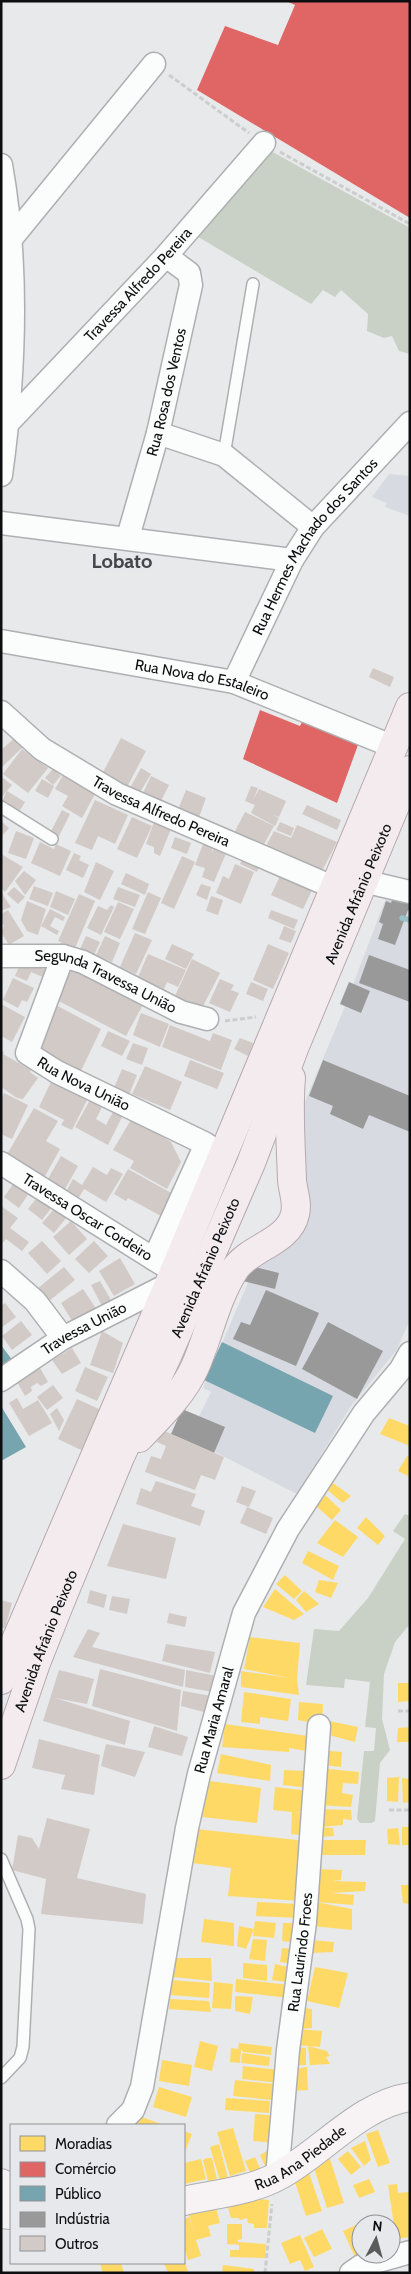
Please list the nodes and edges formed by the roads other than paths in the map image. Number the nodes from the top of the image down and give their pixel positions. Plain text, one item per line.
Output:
1 (154, 64) dead end
2 (264, 143) dead end
3 (1, 165) edge
4 (10, 240) junction
5 (166, 256) junction
6 (253, 284) dead end
7 (8, 423) junction
8 (410, 423) edge
9 (158, 433) junction
10 (224, 455) junction
11 (1, 475) edge
12 (1, 522) edge
13 (314, 527) junction
14 (128, 537) junction
15 (292, 560) junction
16 (1, 641) edge
17 (234, 682) junction
18 (410, 707) edge
19 (1, 712) edge
20 (394, 747) junction
21 (410, 770) edge
22 (1, 807) edge
23 (52, 839) dead end
24 (363, 881) junction
25 (335, 888) junction
26 (410, 892) edge
27 (1, 956) edge
28 (63, 956) junction
29 (207, 1019) road end
30 (295, 1046) junction
31 (212, 1156) junction
32 (1, 1163) edge
33 (251, 1163) junction
34 (293, 1186) junction
35 (1, 1271) edge
36 (166, 1272) junction
37 (63, 1338) junction
38 (410, 1353) edge
39 (1, 1380) edge
40 (120, 1457) junction
41 (1, 1680) edge
42 (319, 1726) dead end
43 (1, 1765) edge
44 (1, 1859) edge
45 (1, 2078) edge
46 (410, 2097) edge
47 (119, 2124) edge
48 (275, 2188) junction
49 (185, 2201) edge
50 (410, 2252) edge
51 (357, 2271) edge

1 - 4 street
2 - 5 street, Travessa Alfredo Pereira
3 - 4 street
4 - 7 street
5 - 7 street, Travessa Alfredo Pereira
5 - 9 street, Rua Rosa dos Ventos
6 - 10 lane
7 - 11 street
8 - 13 street, Rua Hermes Machado dos Santos
9 - 10 street
9 - 14 street, Rua Rosa dos Ventos
10 - 13 street
12 - 14 street
13 - 15 street, Rua Hermes Machado dos Santos
14 - 15 street
15 - 17 street, Rua Hermes Machado dos Santos
16 - 17 street, Rua Nova do Estaleiro
17 - 20 street, Rua Nova do Estaleiro
18 - 20 main road, Avenida Afrânio Peixoto
19 - 25 street, Travessa Alfredo Pereira
20 - 25 main road, Avenida Afrânio Peixoto
21 - 24 main road, Avenida Afrânio Peixoto
22 - 23 lane
24 - 26 street
24 - 30 main road, Avenida Afrânio Peixoto
25 - 31 main road, Avenida Afrânio Peixoto
27 - 28 street, Segunda Travessa União
28 - 29 street, Segunda Travessa União
28 - 31 street, Rua Nova União
30 - 33 main road, Avenida Afrânio Peixoto
30 - 34 main road
31 - 33 main road
31 - 36 main road, Avenida Afrânio Peixoto
32 - 36 street, Travessa Oscar Cordeiro
33 - 34 main road
33 - 40 main road, Avenida Afrânio Peixoto
34 - 40 main road
35 - 37 street
36 - 37 street, Travessa União
36 - 41 main road, Avenida Afrânio Peixoto
37 - 39 street, Travessa União
38 - 47 street, Rua Maria Amaral
40 - 43 main road, Avenida Afrânio Peixoto
42 - 48 street, Rua Laurindo Froes
44 - 45 lane
46 - 48 main road, Rua Ana Piedade
48 - 49 main road, Rua Ana Piedade
50 - 51 street

